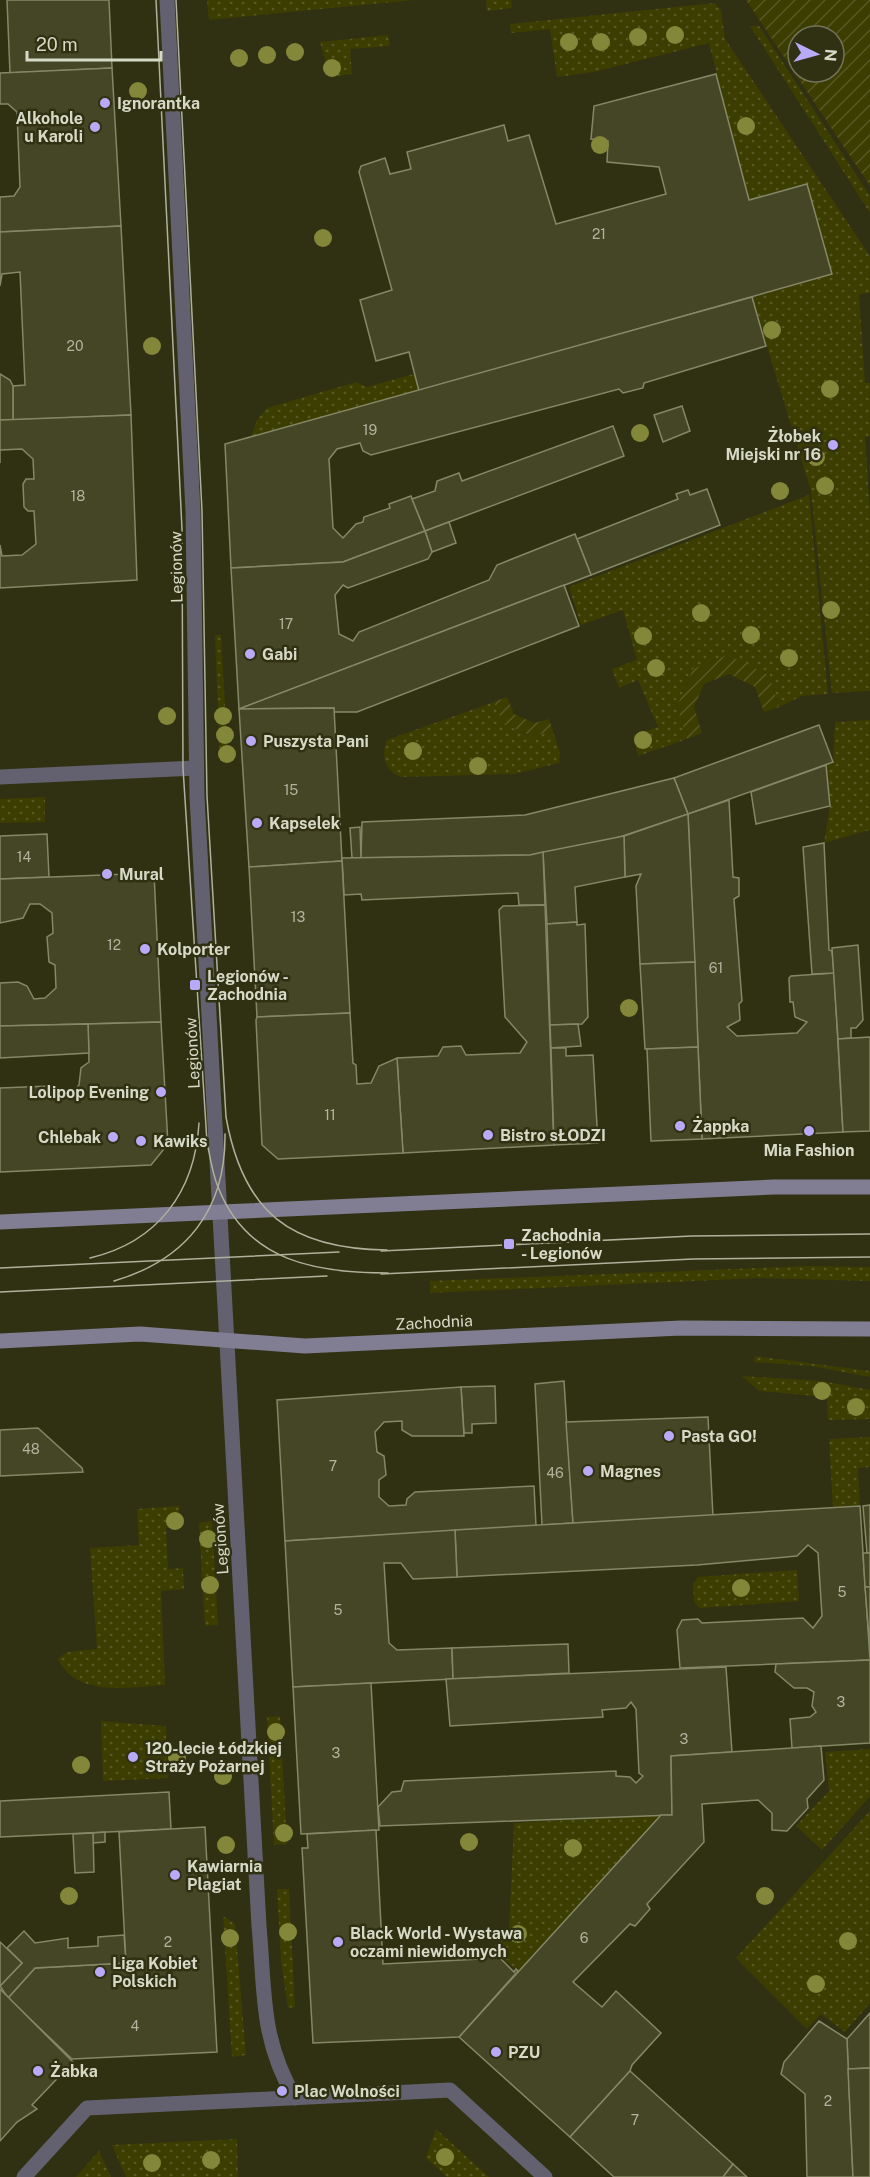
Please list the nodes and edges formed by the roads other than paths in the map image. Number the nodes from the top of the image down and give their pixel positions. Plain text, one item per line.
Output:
1 (167, 0) edge
2 (196, 768) junction
3 (0, 777) edge
4 (870, 1187) edge
5 (219, 1211) junction
6 (0, 1222) edge
7 (870, 1329) edge
8 (227, 1340) junction
9 (0, 1341) edge
10 (295, 2098) junction
11 (24, 2177) edge
12 (545, 2177) edge

1 - 2 street, Legionów
2 - 3 street
2 - 5 street, Legionów
4 - 5 main road
5 - 6 main road
5 - 8 street, Legionów
7 - 8 main road, Zachodnia
8 - 9 main road, Zachodnia
8 - 10 street, Legionów
10 - 11 street
10 - 12 street

